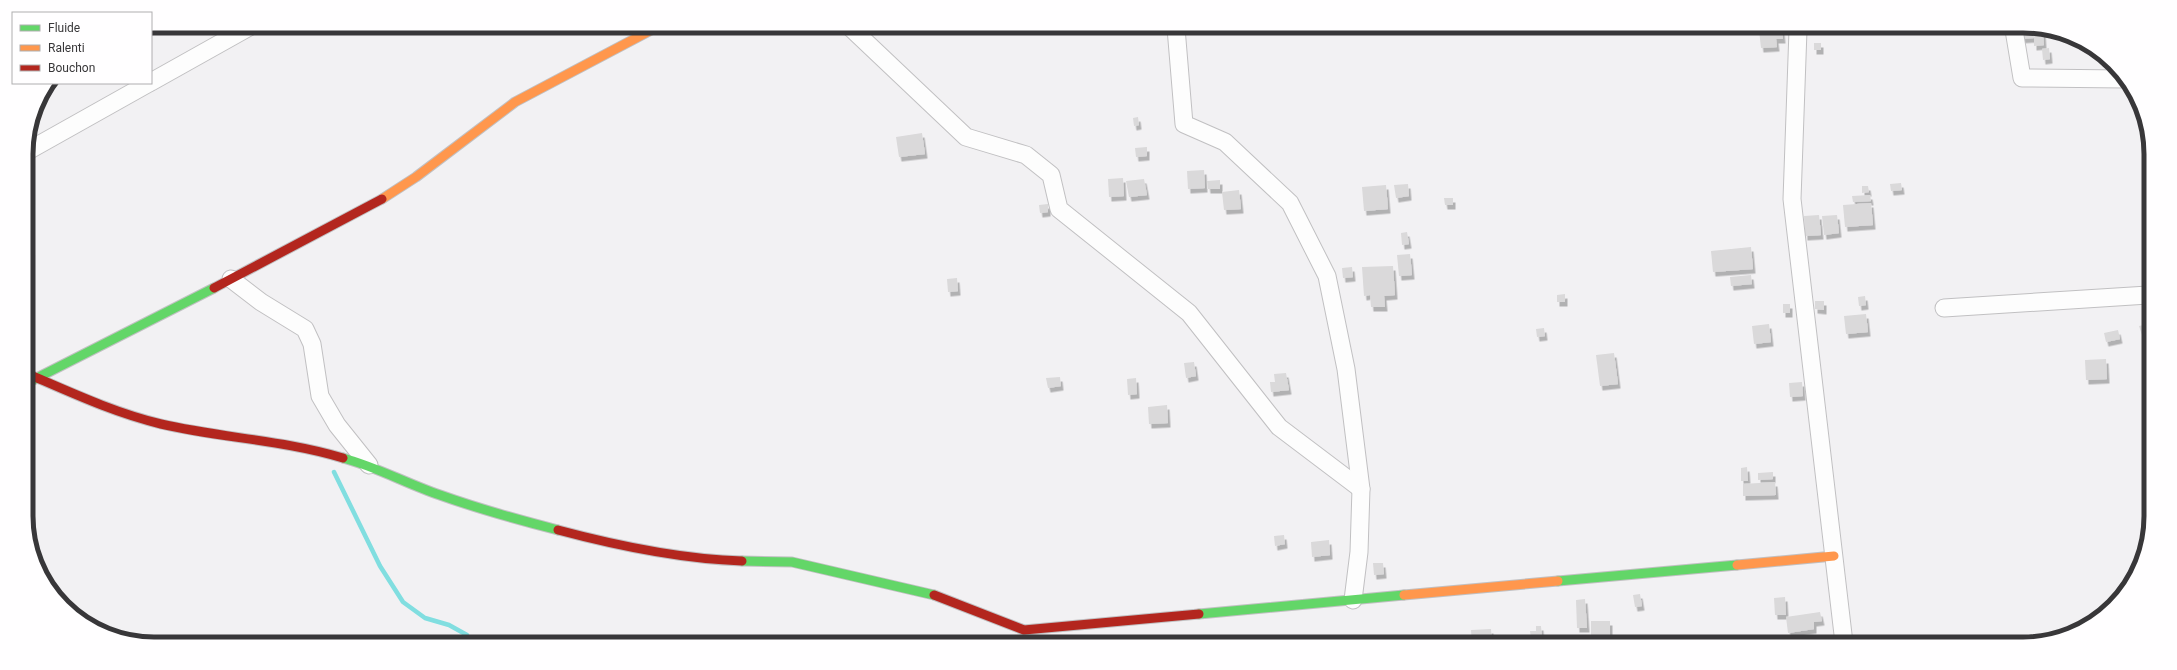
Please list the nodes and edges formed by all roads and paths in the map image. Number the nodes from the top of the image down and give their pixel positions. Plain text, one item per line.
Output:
1 (238, 33) edge
2 (646, 33) edge
3 (856, 33) edge
4 (1176, 33) edge
5 (1798, 33) edge
6 (2014, 33) edge
7 (2118, 79) edge
8 (152, 81) edge
9 (146, 84) edge
10 (33, 148) edge
11 (231, 280) junction
12 (2144, 295) edge
13 (1944, 308) dead end
14 (33, 376) edge
15 (37, 378) junction
16 (33, 380) edge
17 (369, 465) junction
18 (1361, 490) junction
19 (1834, 556) junction
20 (1353, 600) junction
21 (1843, 637) edge

1 - 8 street
2 - 11 street
3 - 18 street
4 - 18 street
5 - 19 street
6 - 7 street
9 - 10 street
11 - 15 street
11 - 17 street
12 - 13 street
14 - 15 street
15 - 16 street
15 - 17 street
17 - 20 street
18 - 20 street
19 - 20 street
19 - 21 street

